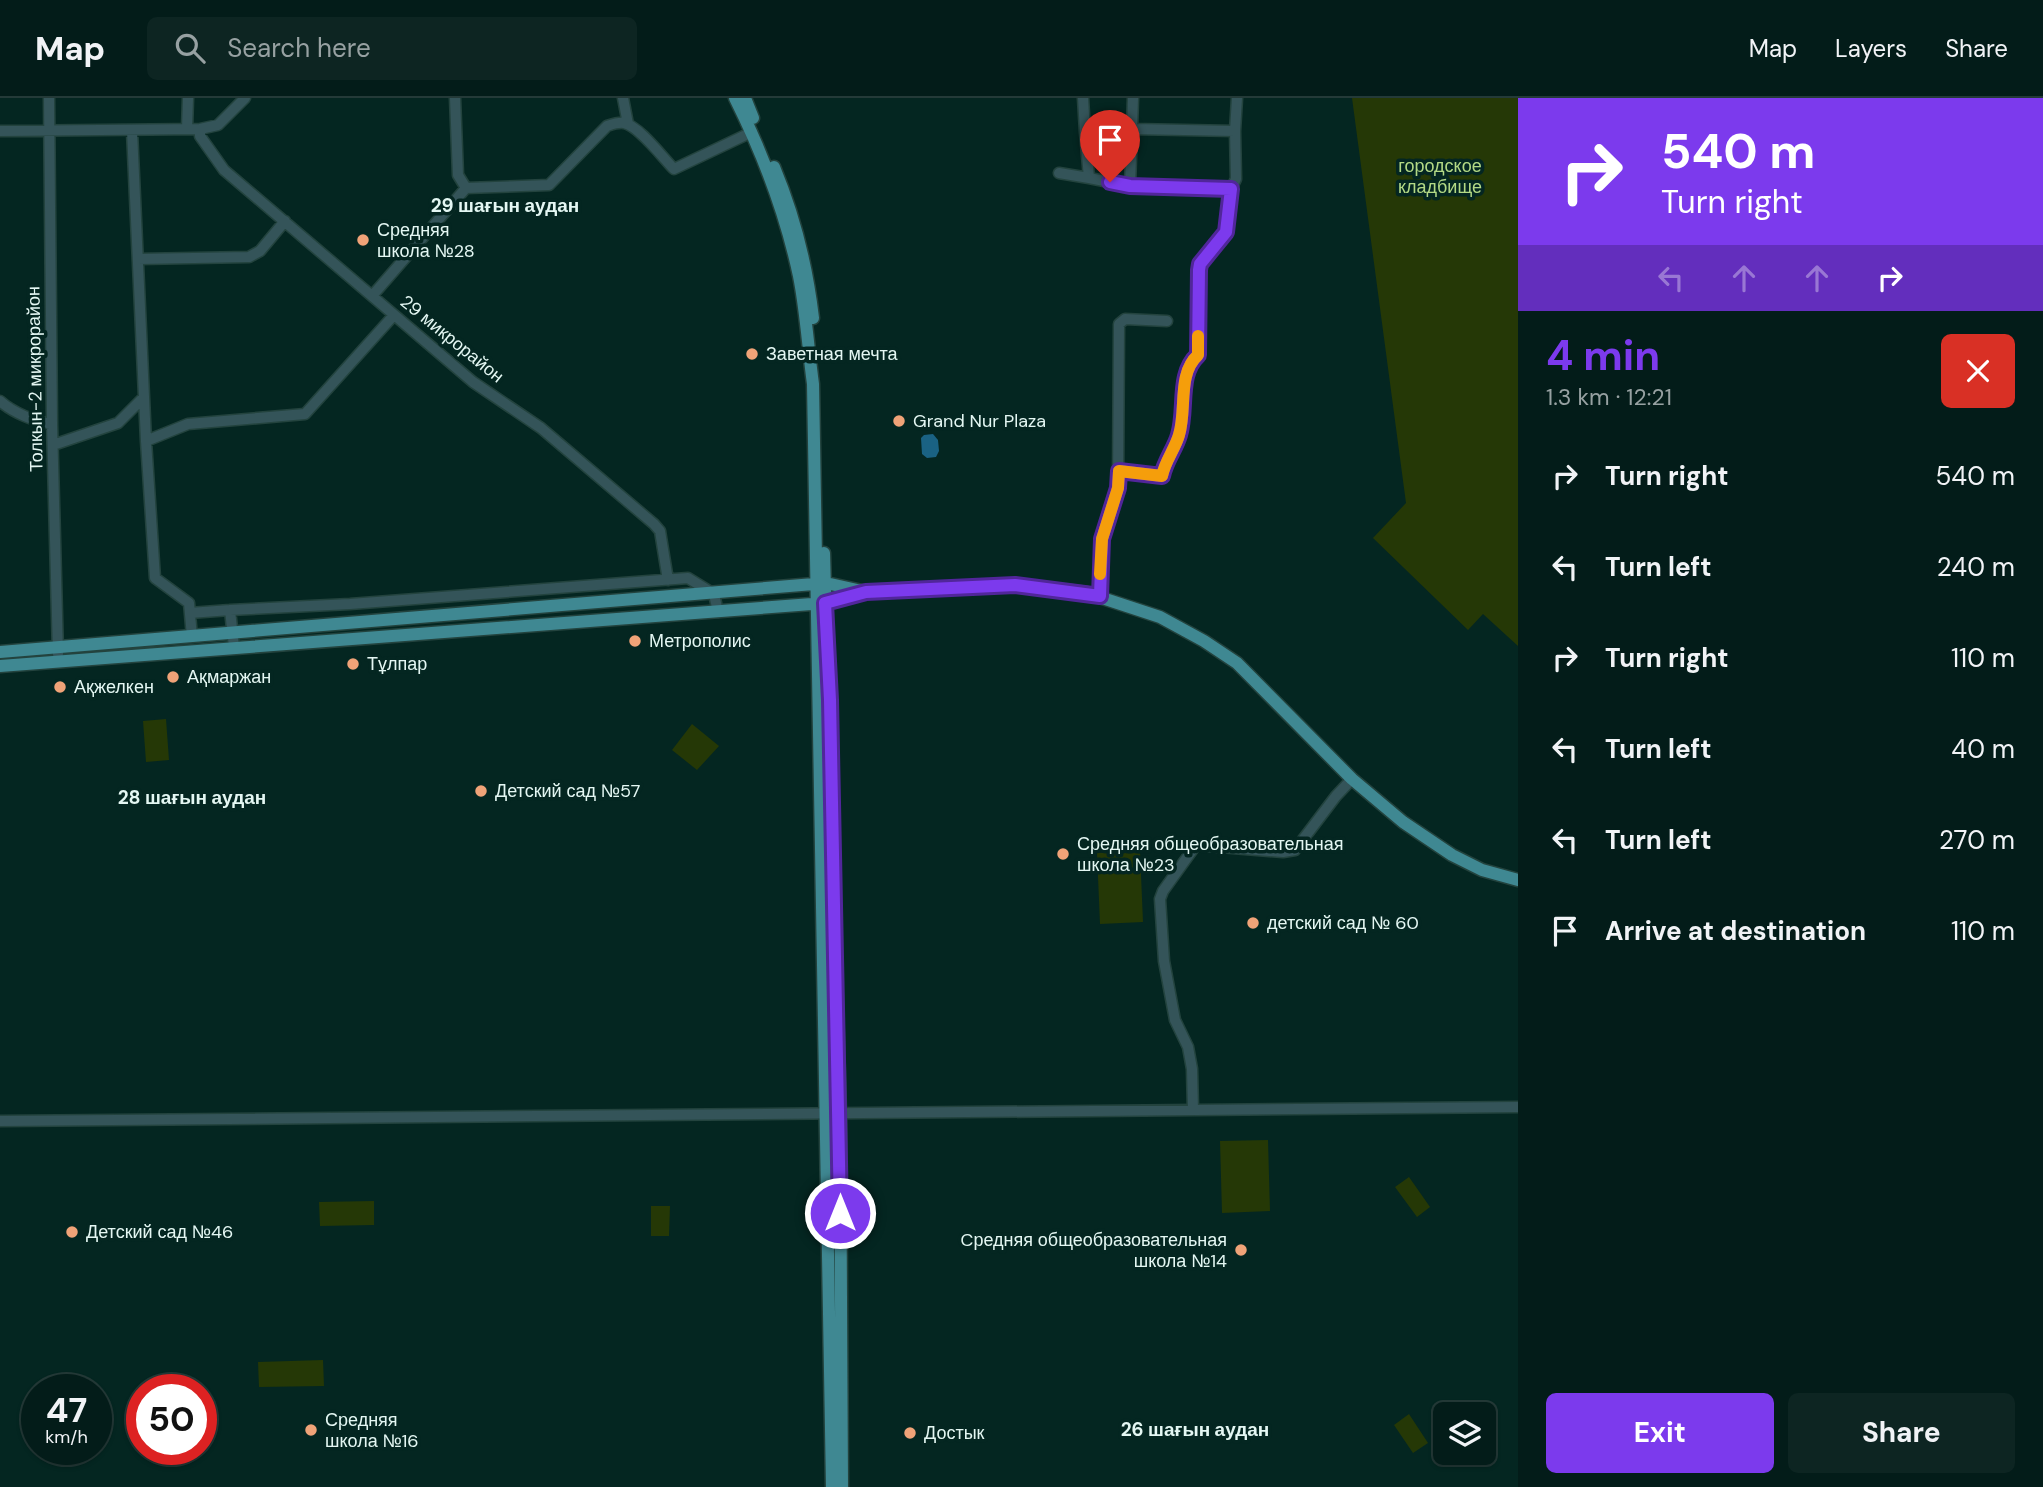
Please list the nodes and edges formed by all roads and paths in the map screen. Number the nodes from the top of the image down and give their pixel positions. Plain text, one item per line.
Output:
1 (49, 98) edge
2 (188, 98) edge
3 (245, 98) edge
4 (455, 98) edge
5 (623, 98) edge
6 (735, 98) edge
7 (745, 98) edge
8 (1083, 98) edge
9 (1133, 98) edge
10 (1237, 98) edge
11 (628, 124) junction
12 (200, 129) junction
13 (1133, 129) junction
14 (187, 130) junction
15 (0, 131) edge
16 (49, 131) junction
17 (132, 131) junction
18 (755, 131) junction
19 (1235, 131) junction
20 (1086, 132) junction
21 (1059, 173) dead end
22 (1089, 178) junction
23 (1130, 186) junction
24 (466, 188) junction
25 (1231, 189) junction
26 (285, 221) junction
27 (138, 259) junction
28 (372, 296) junction
29 (394, 315) junction
30 (1167, 321) dead end
31 (144, 397) junction
32 (0, 401) edge
33 (52, 424) junction
34 (146, 442) junction
35 (53, 445) junction
36 (1119, 471) junction
37 (668, 579) junction
38 (821, 584) junction
39 (866, 592) junction
40 (714, 594) junction
41 (1100, 596) junction
42 (821, 603) junction
43 (230, 610) junction
44 (718, 611) junction
45 (190, 613) junction
46 (192, 637) junction
47 (233, 640) junction
48 (0, 652) edge
49 (58, 654) junction
50 (0, 666) edge
51 (1352, 779) junction
52 (1518, 880) edge
53 (1518, 1107) edge
54 (1193, 1110) junction
55 (825, 1114) junction
56 (840, 1114) junction
57 (0, 1121) edge
58 (832, 1487) edge
59 (842, 1487) edge

1 - 16 street, Толкын-2 микрорайон
2 - 14 street
3 - 12 street
4 - 24 street
5 - 11 street
6 - 18 main road
7 - 18 main road
8 - 20 street
9 - 13 street
10 - 19 street
11 - 18 street
11 - 24 street
12 - 14 street
12 - 26 street, 29 микрорайон
13 - 19 street
13 - 20 street
13 - 23 street
14 - 17 street
15 - 16 street
16 - 17 street
16 - 33 street, Толкын-2 микрорайон
17 - 27 street
18 - 38 main road
19 - 25 street
20 - 22 street
21 - 22 street
22 - 23 street
23 - 25 street
24 - 28 street
25 - 36 street
26 - 27 street
26 - 28 street, 29 микрорайон
27 - 31 street
28 - 29 street, 29 микрорайон
29 - 34 street
29 - 37 street, 29 микрорайон
30 - 36 street
31 - 34 street
31 - 35 street
32 - 33 street
33 - 35 street, Толкын-2 микрорайон
34 - 45 street
35 - 49 street, Толкын-2 микрорайон
36 - 41 street
37 - 40 street
37 - 43 street
38 - 39 main road
38 - 40 main road
38 - 42 main road
39 - 41 main road
39 - 42 main road
40 - 44 street
40 - 47 main road
41 - 51 main road
42 - 44 main road
42 - 55 main road
42 - 56 main road
43 - 45 street
43 - 47 street
44 - 47 main road
45 - 46 street
46 - 47 main road
46 - 49 main road
47 - 49 main road
48 - 49 main road
49 - 50 main road
51 - 52 main road
51 - 54 street
53 - 54 street
54 - 56 street
55 - 56 street
55 - 57 street
55 - 58 main road
56 - 59 main road

